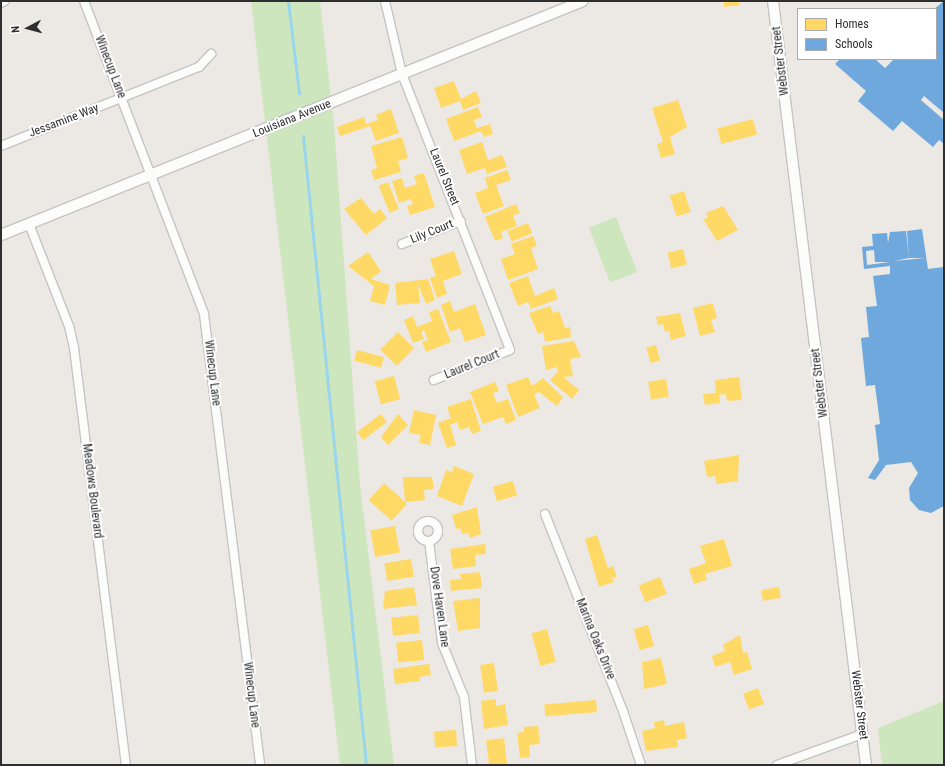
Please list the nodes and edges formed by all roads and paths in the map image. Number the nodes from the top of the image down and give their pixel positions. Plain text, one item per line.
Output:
1 (5, 1) edge
2 (84, 1) edge
3 (385, 1) edge
4 (583, 1) edge
5 (773, 1) edge
6 (1, 3) edge
7 (211, 54) dead end
8 (402, 74) junction
9 (122, 98) junction
10 (1, 146) edge
11 (152, 176) junction
12 (461, 221) junction
13 (29, 224) junction
14 (1, 235) edge
15 (402, 244) dead end
16 (510, 350) joint
17 (434, 380) dead end
18 (545, 514) dead end
19 (429, 541) dead end
20 (862, 734) junction
21 (126, 765) edge
22 (260, 765) edge
23 (472, 765) edge
24 (641, 765) edge
25 (777, 765) edge
26 (866, 765) edge

1 - 6 street
2 - 9 street, Winecup Lane
3 - 8 street, Laurel Street
4 - 8 street, Louisiana Avenue
5 - 20 street, Webster Street
7 - 9 street, Jessamine Way
8 - 11 street, Louisiana Avenue
8 - 12 street, Laurel Street
9 - 10 street, Jessamine Way
9 - 11 street, Winecup Lane
11 - 13 street, Louisiana Avenue
11 - 22 street, Winecup Lane
12 - 15 street, Lily Court
12 - 16 street, Laurel Street
13 - 14 street, Louisiana Avenue
13 - 21 street, Meadows Boulevard
16 - 17 street, Laurel Court
18 - 24 street, Marina Oaks Drive
19 - 23 street, Dove Haven Lane
20 - 25 street
20 - 26 street, Webster Street

